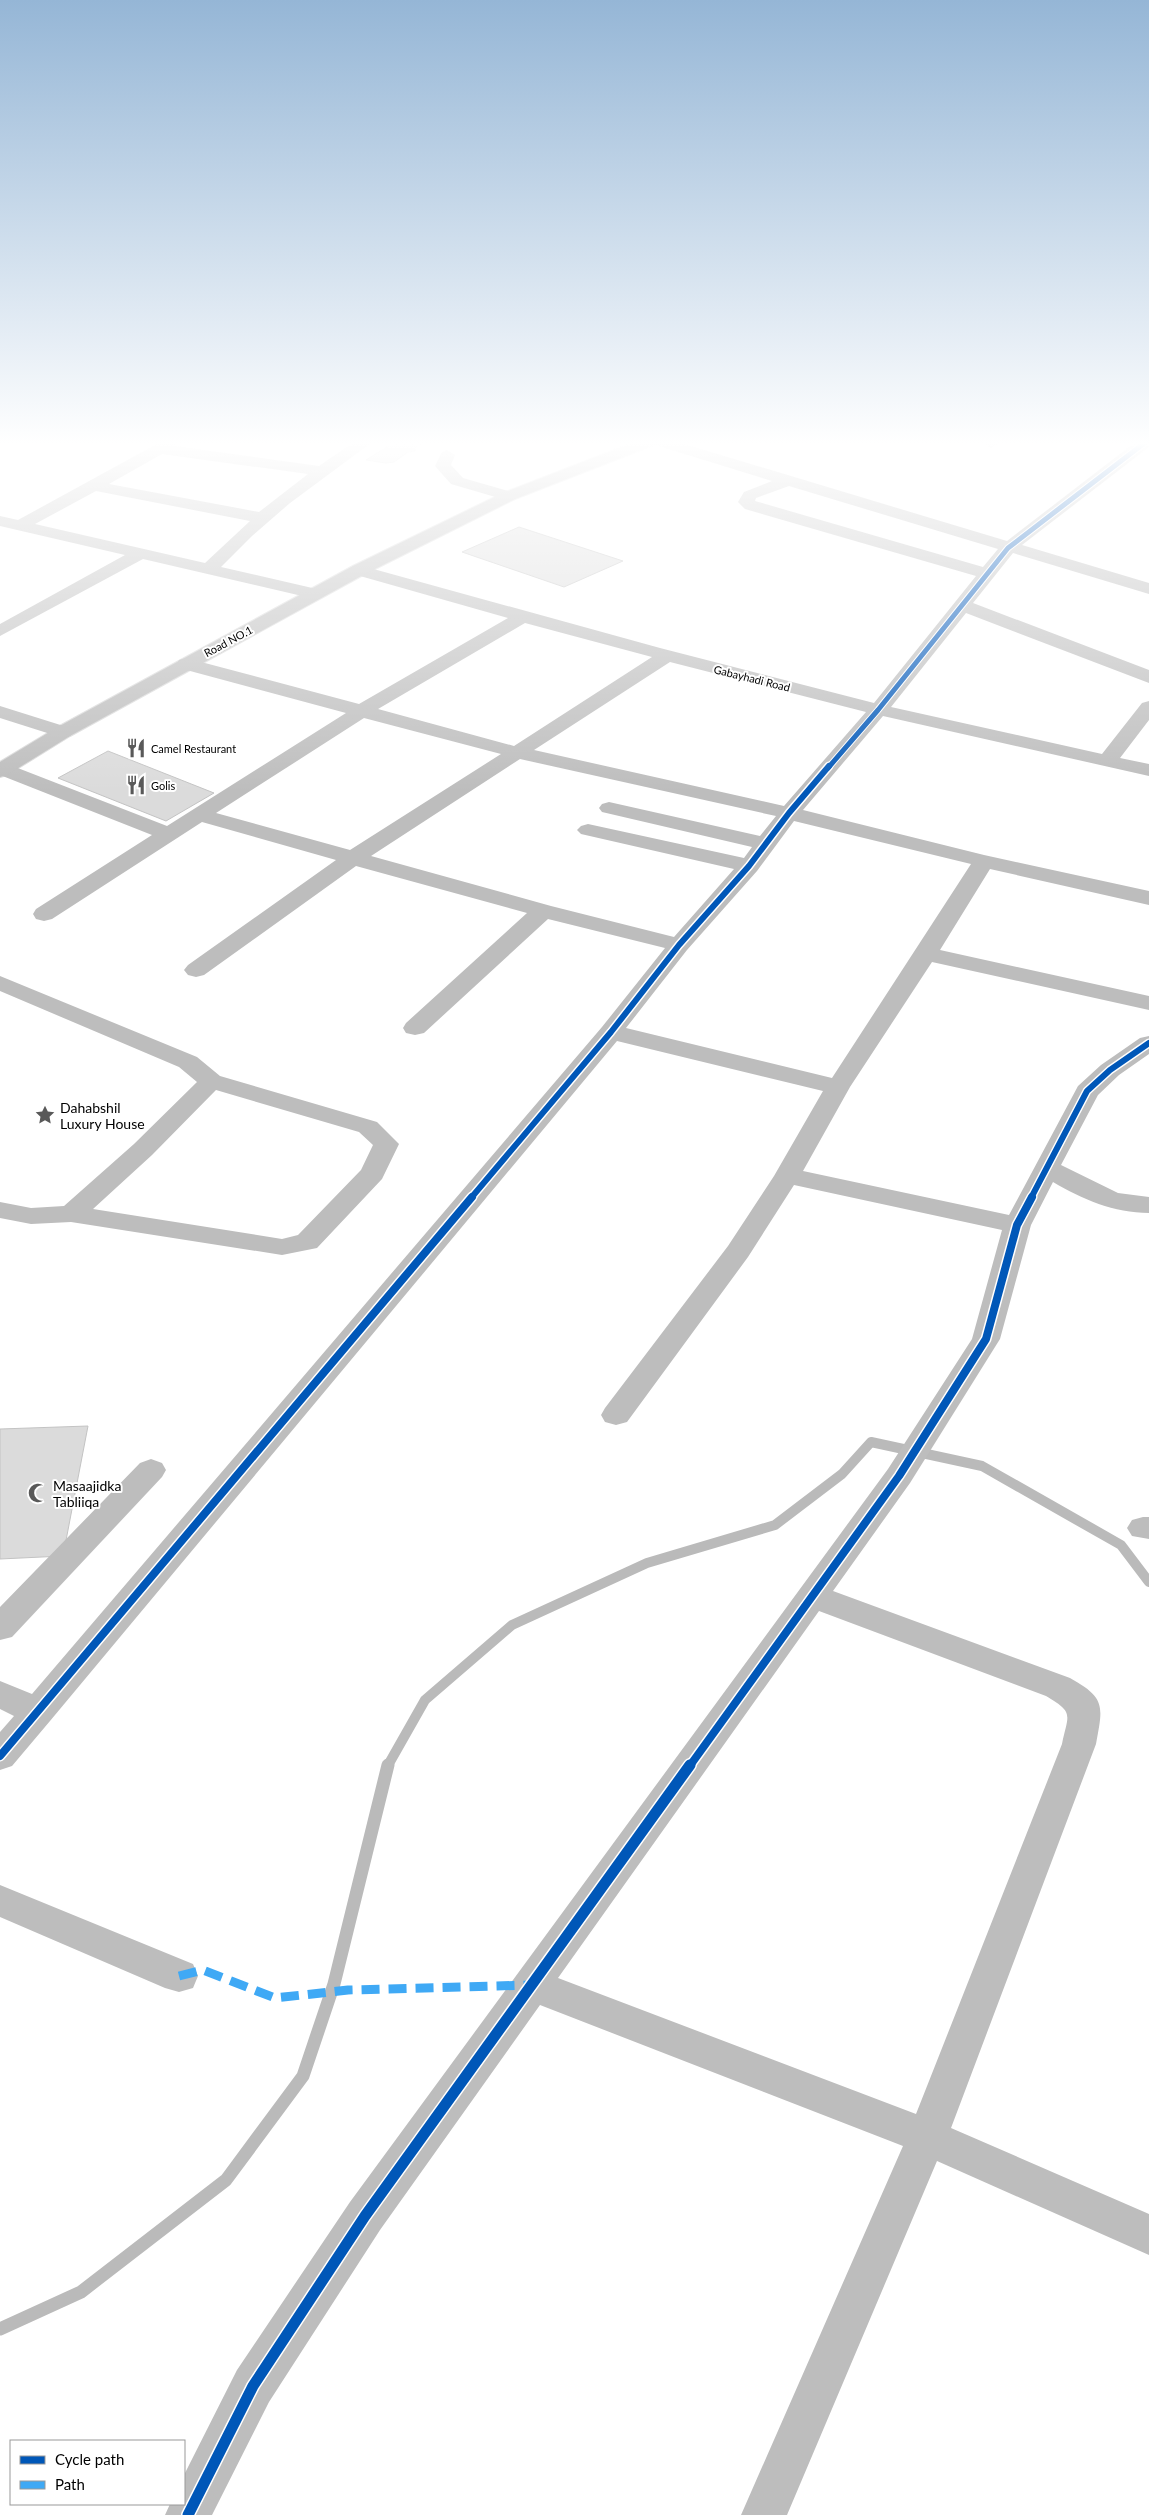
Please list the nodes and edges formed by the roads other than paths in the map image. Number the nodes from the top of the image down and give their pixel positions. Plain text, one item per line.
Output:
1 (134, 557) edge
2 (162, 557) edge
3 (221, 557) edge
4 (385, 557) edge
5 (930, 557) edge
6 (1001, 557) edge
7 (1040, 557) edge
8 (210, 568) junction
9 (359, 570) junction
10 (988, 574) junction
11 (1149, 589) edge
12 (315, 594) junction
13 (962, 605) junction
14 (522, 617) junction
15 (0, 631) edge
16 (667, 656) junction
17 (186, 664) junction
18 (1149, 677) edge
19 (1149, 707) edge
20 (363, 710) junction
21 (878, 710) junction
22 (0, 712) edge
23 (63, 732) junction
24 (515, 752) junction
25 (1107, 761) junction
26 (1, 770) edge
27 (1149, 770) edge
28 (609, 808) dead end
29 (789, 813) junction
30 (199, 815) junction
31 (588, 830) dead end
32 (168, 834) junction
33 (766, 844) junction
34 (353, 858) junction
35 (984, 861) junction
36 (749, 866) junction
37 (1149, 898) edge
38 (543, 912) junction
39 (44, 914) dead end
40 (679, 945) junction
41 (926, 954) junction
42 (196, 970) dead end
43 (0, 983) edge
44 (1149, 1003) edge
45 (414, 1028) dead end
46 (611, 1032) junction
47 (1149, 1043) edge
48 (211, 1081) junction
49 (838, 1087) junction
50 (1046, 1167) junction
51 (787, 1176) junction
52 (1149, 1205) edge
53 (0, 1210) edge
54 (71, 1214) junction
55 (1017, 1225) junction
56 (616, 1414) dead end
57 (151, 1470) dead end
58 (812, 1596) junction
59 (0, 1628) edge
60 (0, 1694) edge
61 (38, 1712) junction
62 (0, 1756) edge
63 (0, 1900) edge
64 (179, 1976) dead end
65 (532, 1985) junction
66 (927, 2137) junction
67 (1149, 2235) edge
68 (188, 2515) edge
69 (764, 2515) edge

1 - 15 main road
2 - 8 main road
3 - 8 main road
4 - 9 main road, Road NO.1
5 - 10 main road
6 - 10 main road
7 - 11 main road
8 - 12 main road
9 - 12 main road, Road NO.1
9 - 14 main road, Gabayhadi Road
10 - 13 main road
12 - 17 main road, Road NO.1
13 - 18 main road
13 - 21 main road
14 - 16 main road, Gabayhadi Road
14 - 20 main road
16 - 21 main road, Gabayhadi Road
16 - 24 main road
17 - 20 main road
17 - 23 main road, Road NO.1
19 - 25 main road
20 - 24 main road
20 - 30 main road
21 - 25 main road, Gabayhadi Road
21 - 29 main road
22 - 23 main road
23 - 26 main road, Road NO.1
24 - 29 main road
24 - 34 main road
25 - 27 main road, Gabayhadi Road
26 - 32 main road
28 - 33 main road
29 - 33 main road
29 - 35 main road
30 - 32 main road
30 - 34 main road
31 - 36 main road
32 - 39 main road
33 - 36 main road
34 - 38 main road
34 - 42 main road
35 - 37 main road
35 - 41 main road
36 - 40 main road
38 - 40 main road
38 - 45 main road
40 - 46 main road
41 - 44 main road
41 - 49 main road
43 - 48 main road
46 - 49 main road
46 - 61 main road
47 - 50 main road
48 - 54 main road
48 - 54 main road
49 - 51 main road
50 - 52 main road
50 - 55 main road
51 - 55 main road
51 - 56 main road
53 - 54 main road
55 - 58 main road
57 - 59 main road
58 - 65 main road
58 - 66 main road
60 - 61 main road
61 - 62 main road
63 - 64 main road
65 - 66 main road
65 - 68 main road
66 - 67 main road
66 - 69 main road

